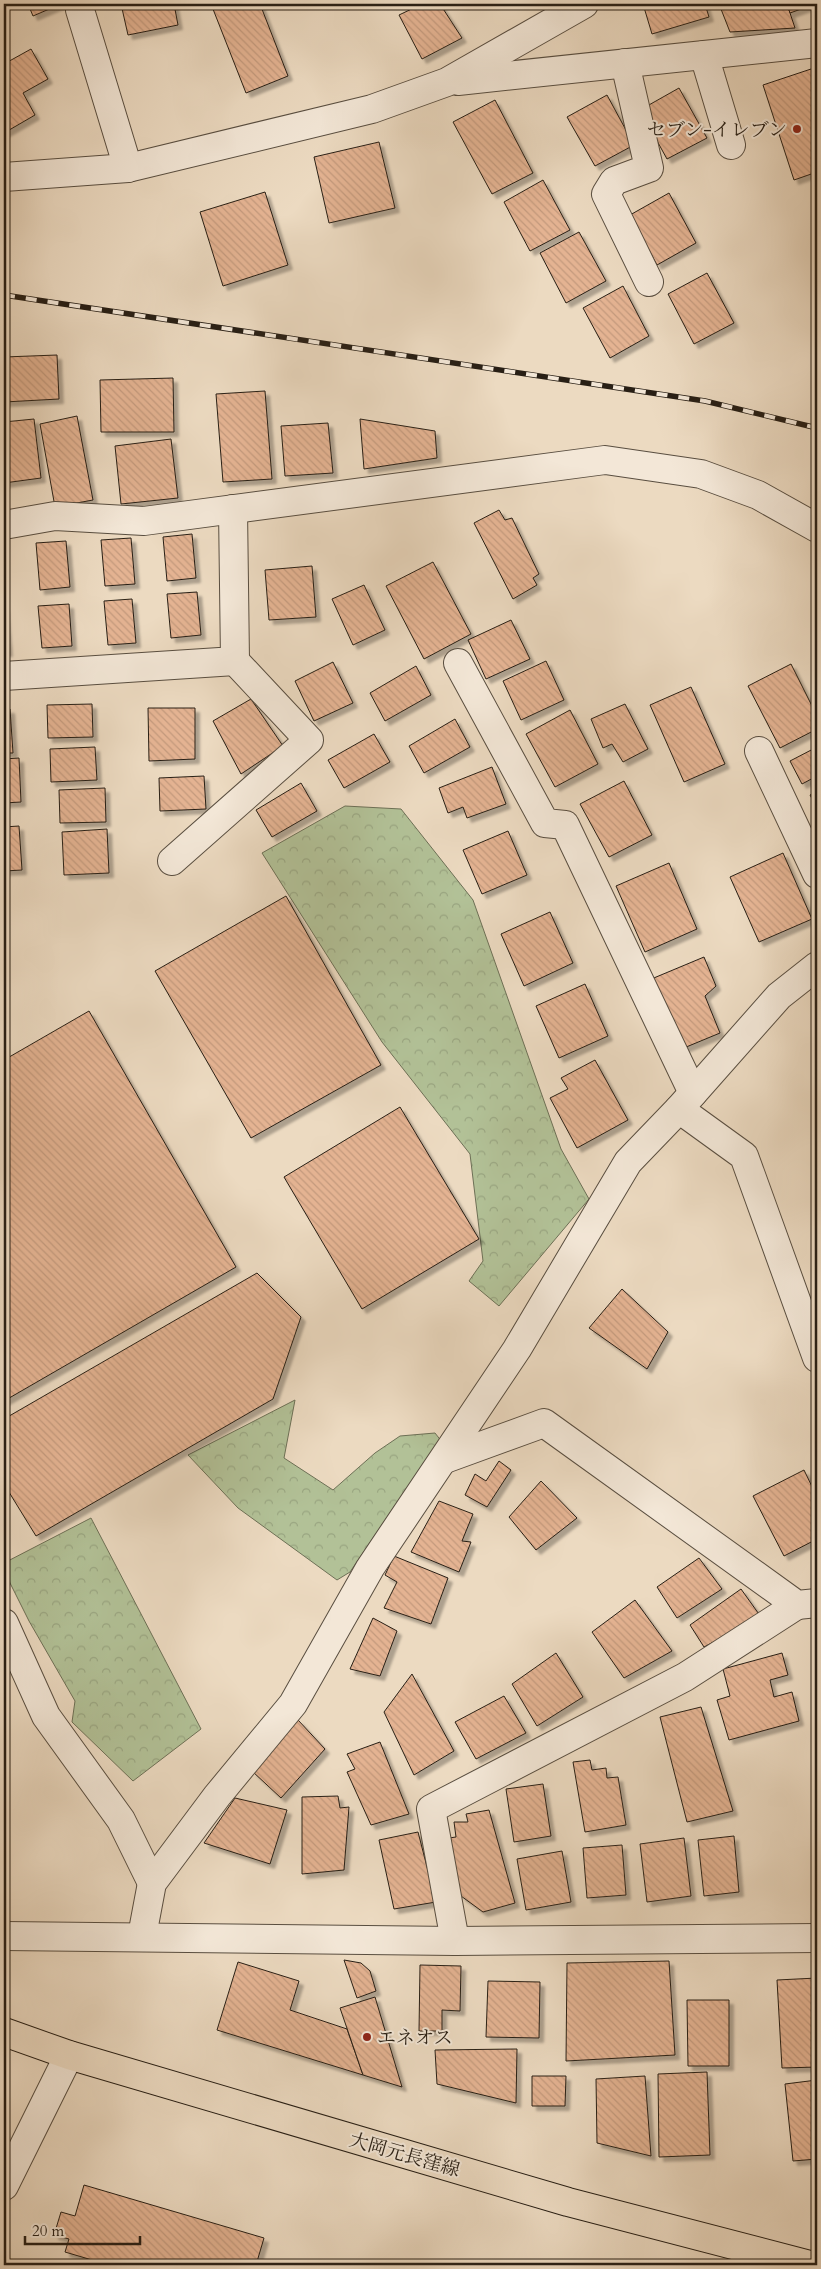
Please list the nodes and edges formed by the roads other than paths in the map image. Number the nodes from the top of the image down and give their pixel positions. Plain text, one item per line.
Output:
1 (584, 4) edge
2 (80, 10) dead end
3 (817, 42) edge
4 (704, 55) junction
5 (625, 63) junction
6 (447, 82) junction
7 (731, 145) dead end
8 (128, 168) junction
9 (4, 177) edge
10 (649, 282) dead end
11 (233, 509) junction
12 (4, 524) edge
13 (817, 528) edge
14 (235, 661) junction
15 (458, 662) dead end
16 (4, 676) edge
17 (759, 751) dead end
18 (172, 861) dead end
19 (817, 874) edge
20 (817, 966) edge
21 (686, 1101) junction
22 (817, 1358) edge
23 (445, 1459) junction
24 (807, 1604) edge
25 (4, 1623) edge
26 (152, 1883) junction
27 (4, 1936) edge
28 (142, 1936) junction
29 (817, 1938) edge
30 (455, 1942) junction
31 (4, 2032) edge
32 (69, 2055) junction
33 (4, 2186) edge
34 (810, 2265) edge

1 - 6 street
2 - 8 street
3 - 4 street
4 - 5 street
4 - 7 street
5 - 6 street
5 - 10 street
6 - 8 street
8 - 9 street
11 - 12 street
11 - 13 street
11 - 14 street
14 - 16 street
14 - 18 street
15 - 21 street
17 - 19 street
20 - 21 street
21 - 22 street
21 - 23 street
23 - 24 street
23 - 26 street
24 - 30 street
25 - 26 street
26 - 28 street
27 - 28 street
28 - 30 street
29 - 30 street
31 - 32 main road, 大岡元長窪線
32 - 33 street
32 - 34 main road, 大岡元長窪線

